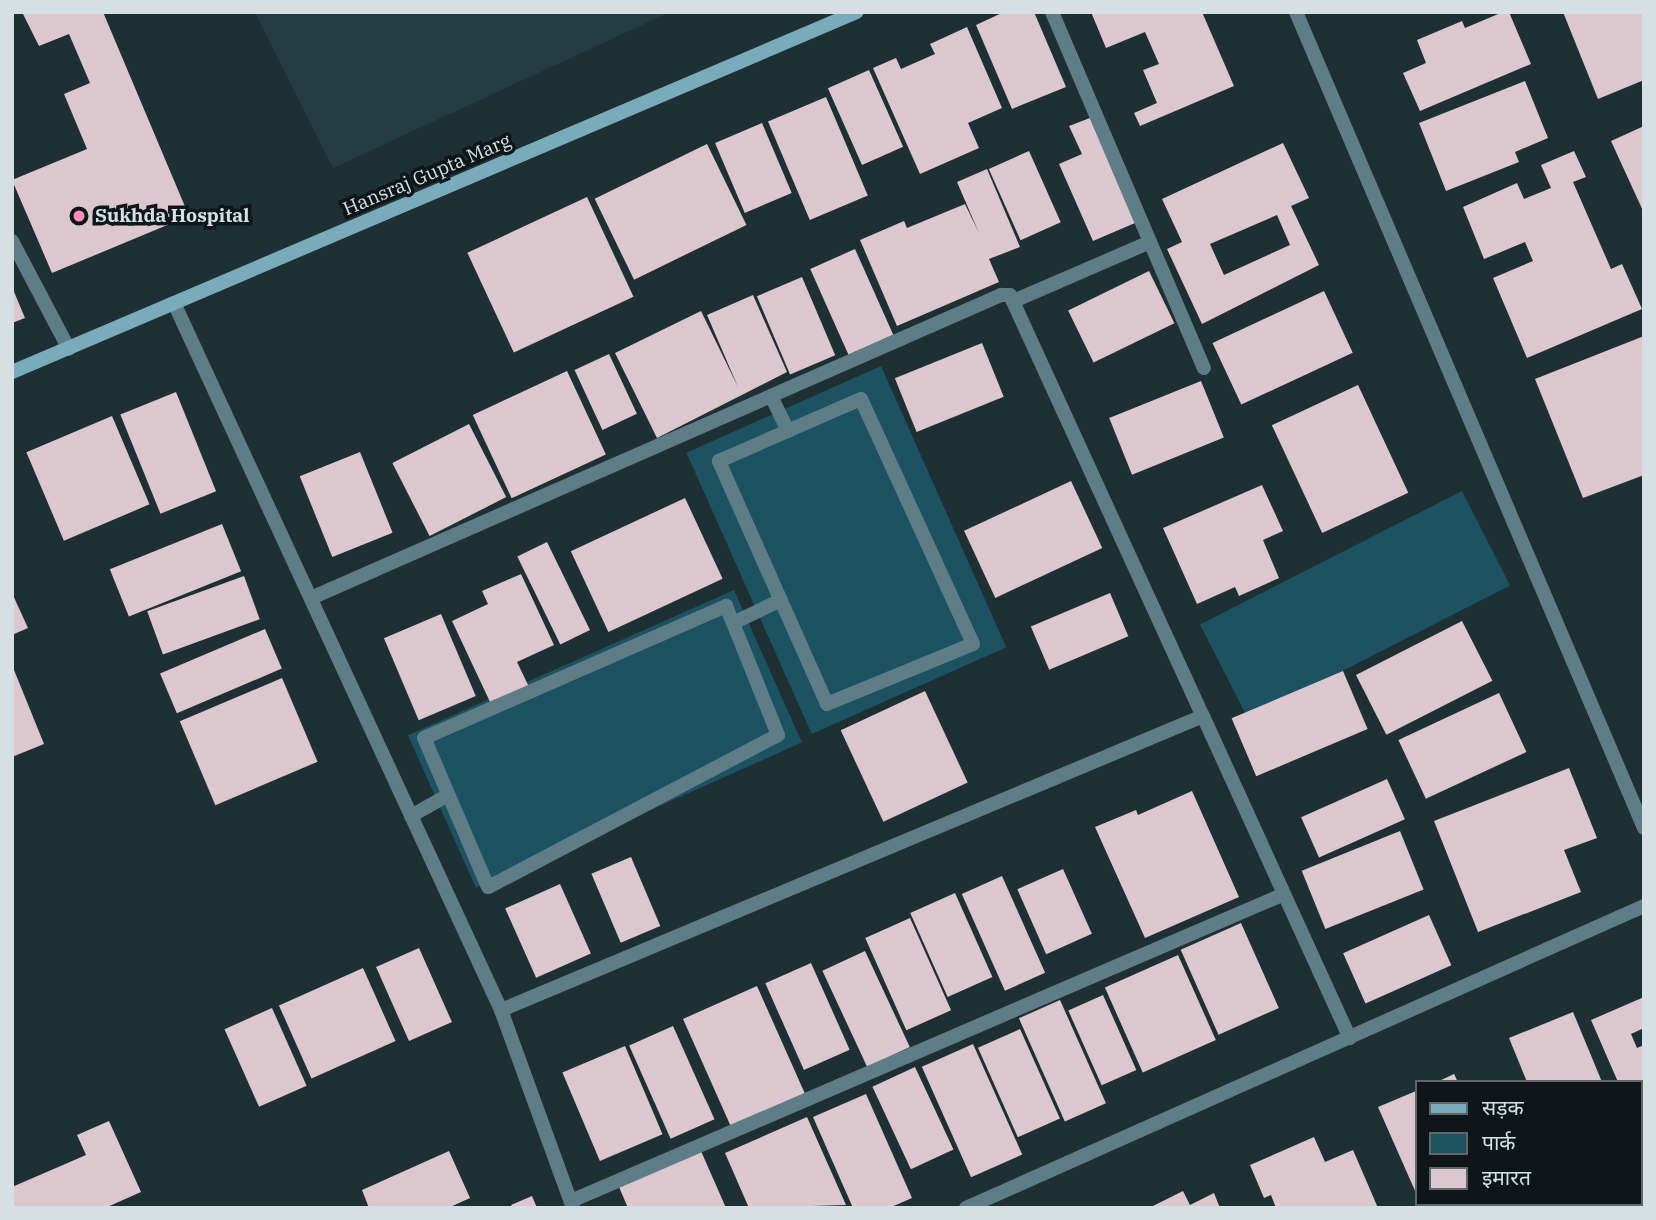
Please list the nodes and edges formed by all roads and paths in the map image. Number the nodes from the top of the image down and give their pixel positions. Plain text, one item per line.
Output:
1 (857, 12) edge
2 (1052, 12) edge
3 (1296, 12) edge
4 (12, 241) edge
5 (1150, 242) junction
6 (1016, 300) junction
7 (174, 303) junction
8 (69, 349) junction
9 (1204, 368) dead end
10 (12, 372) edge
11 (771, 396) junction
12 (788, 431) junction
13 (311, 598) junction
14 (781, 600) junction
15 (733, 623) junction
16 (1203, 716) junction
17 (448, 795) junction
18 (411, 816) junction
19 (1644, 828) edge
20 (1282, 895) junction
21 (1644, 906) edge
22 (501, 1010) junction
23 (1350, 1038) junction
24 (572, 1204) edge
25 (967, 1208) edge

1 - 7 street, Hansraj Gupta Marg
2 - 5 street
3 - 19 street
4 - 8 street
5 - 6 street
5 - 9 street
6 - 11 street
6 - 16 street
7 - 8 street, Hansraj Gupta Marg
7 - 13 street
8 - 10 street, Hansraj Gupta Marg
11 - 12 street
11 - 13 street
12 - 14 street
12 - 14 street
13 - 18 street
14 - 15 street
15 - 17 street
15 - 17 street
16 - 20 street
16 - 22 street
17 - 18 street
18 - 22 street
20 - 23 street
20 - 24 street
21 - 23 street
22 - 24 street
23 - 25 street

